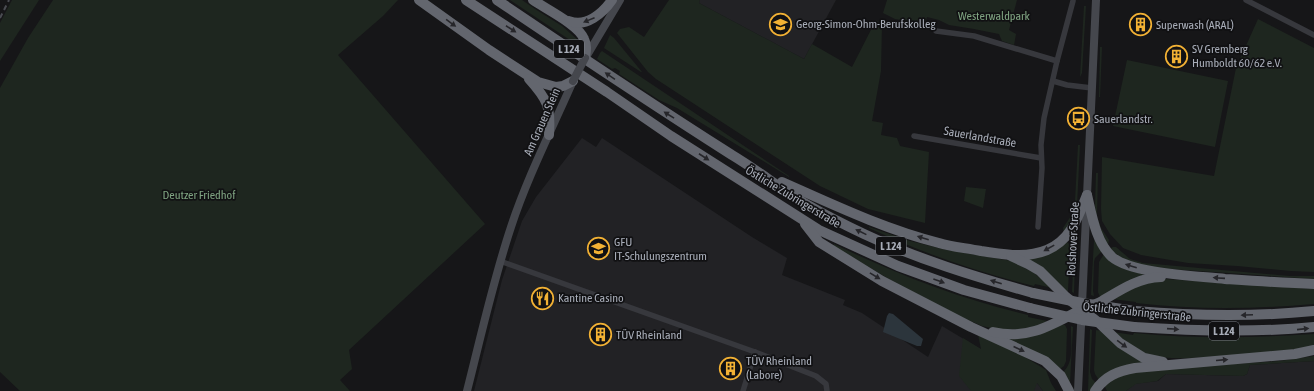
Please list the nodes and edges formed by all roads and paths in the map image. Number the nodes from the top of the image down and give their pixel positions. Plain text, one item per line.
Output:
1 (419, 0) edge
2 (462, 0) edge
3 (466, 0) edge
4 (497, 0) edge
5 (533, 0) edge
6 (612, 0) edge
7 (620, 0) edge
8 (1096, 0) edge
9 (1246, 0) edge
10 (1073, 1) dead end
11 (478, 8) junction
12 (560, 17) junction
13 (936, 31) dead end
14 (1314, 35) edge
15 (585, 58) junction
16 (1057, 61) junction
17 (524, 73) junction
18 (1053, 81) junction
19 (573, 82) junction
20 (1092, 88) junction
21 (549, 135) junction
22 (914, 136) dead end
23 (1042, 158) junction
24 (761, 173) junction
25 (1087, 195) junction
26 (801, 219) junction
27 (1038, 227) dead end
28 (1008, 255) junction
29 (500, 261) junction
30 (1183, 275) junction
31 (1314, 284) edge
32 (1081, 310) junction
33 (1314, 311) edge
34 (971, 327) junction
35 (1314, 327) edge
36 (1314, 350) edge
37 (755, 352) junction
38 (1183, 363) junction
39 (467, 391) edge
40 (743, 391) edge
41 (827, 391) edge
42 (1069, 391) edge
43 (1078, 391) edge
44 (1095, 391) edge

1 -> 17 highway
2 - 11 highway
3 - 11 highway, Östliche Zubringerstraße / L 124
24 -> 4 highway, Östliche Zubringerstraße / L 124
5 - 12 highway
6 -> 12 highway
7 - 15 street, Am Grauen Stein
8 - 20 street, Rolshover Straße
9 - 14 street
10 - 16 street
11 -> 26 highway, Östliche Zubringerstraße / L 124
12 - 15 highway
13 - 16 street
15 - 19 street, Am Grauen Stein, bridge
16 - 18 street
17 - 19 highway
17 - 21 highway
18 - 20 street
18 - 23 street
19 - 21 street, Am Grauen Stein
20 - 25 street, Rolshover Straße
21 - 29 street, Am Grauen Stein
22 - 23 street, Sauerlandstraße
23 - 27 street
28 -> 24 highway
33 -> 24 highway, Östliche Zubringerstraße / L 124, bridge
25 -> 28 highway
30 -> 25 highway
25 - 32 street, Rolshover Straße
26 -> 34 highway
26 -> 35 highway, Östliche Zubringerstraße / L 124, bridge
28 - 32 highway
29 - 37 street
29 - 39 street, Am Grauen Stein
31 -> 30 highway
30 - 32 highway
32 - 34 highway
32 -> 38 highway
32 - 43 street, Rolshover Straße
34 -> 42 highway
38 -> 36 highway
37 - 40 street
37 - 41 street
38 - 44 highway

